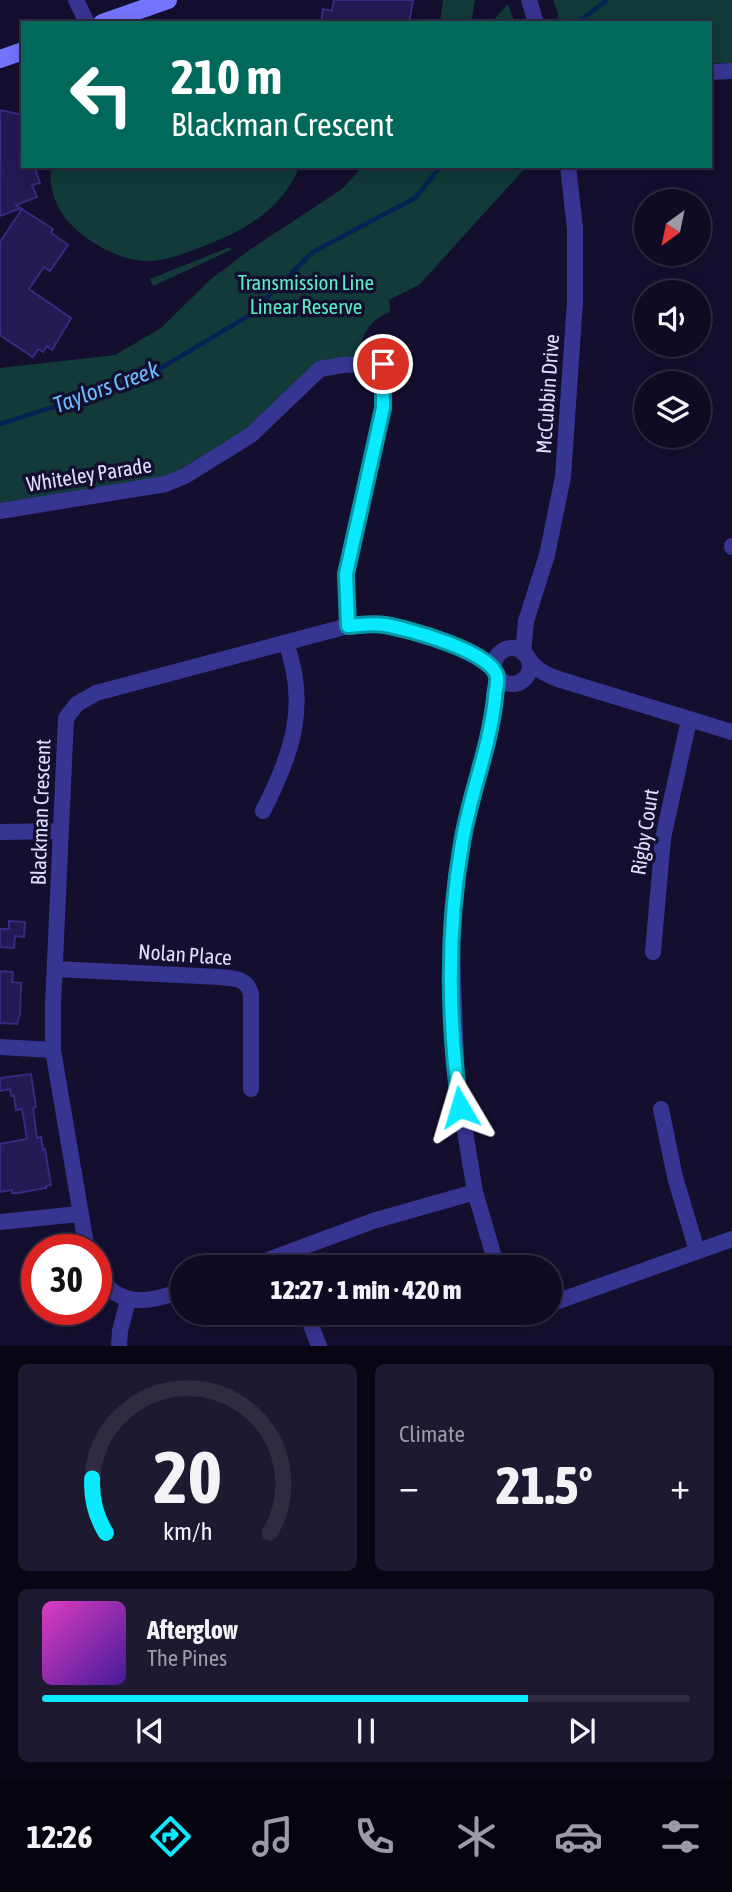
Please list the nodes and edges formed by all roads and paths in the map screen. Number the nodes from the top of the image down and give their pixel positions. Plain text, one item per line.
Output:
1 (75, 0) edge
2 (168, 0) edge
3 (529, 0) edge
4 (77, 21) edge
5 (86, 21) edge
6 (108, 21) edge
7 (535, 21) edge
8 (21, 52) edge
9 (0, 59) edge
10 (732, 71) edge
11 (712, 72) edge
12 (568, 168) edge
13 (0, 510) edge
14 (348, 626) junction
15 (286, 643) junction
16 (472, 652) junction
17 (515, 652) junction
18 (496, 674) junction
19 (558, 680) junction
20 (518, 683) junction
21 (493, 716) junction
22 (689, 720) junction
23 (732, 732) edge
24 (262, 811) dead end
25 (61, 831) junction
26 (0, 832) edge
27 (653, 952) dead end
28 (55, 969) junction
29 (0, 1047) edge
30 (53, 1050) junction
31 (251, 1089) dead end
32 (661, 1109) dead end
33 (475, 1192) junction
34 (79, 1213) junction
35 (0, 1222) edge
36 (84, 1234) edge
37 (732, 1240) edge
38 (697, 1251) junction
39 (300, 1255) edge
40 (493, 1255) edge
41 (112, 1291) edge
42 (170, 1295) edge
43 (128, 1300) junction
44 (562, 1300) edge
45 (311, 1325) edge
46 (120, 1346) edge
47 (319, 1346) edge

1 - 4 street
1 - 5 street
2 - 6 street
3 - 7 street
8 - 9 street
10 - 11 street
12 - 17 street, McCubbin Drive
13 - 14 street, Whiteley Parade
14 - 15 street, Blackman Crescent
14 - 16 street, Blackman Crescent
15 - 24 street
15 - 25 street, Blackman Crescent
16 - 17 street, Blackman Crescent
16 - 18 street, Blackman Crescent
17 - 18 street
17 - 19 street
17 - 20 street
18 - 20 street
18 - 21 street
19 - 20 street
19 - 22 street
20 - 21 street
21 - 33 street
22 - 23 street
22 - 27 street, Rigby Court
25 - 26 street
25 - 28 street, Blackman Crescent
28 - 30 street, Blackman Crescent
28 - 31 street, Nolan Place
29 - 30 street
30 - 34 street, Blackman Crescent
32 - 38 street
33 - 39 street
33 - 40 street
34 - 35 street
34 - 36 street, Blackman Crescent
37 - 38 street
38 - 44 street
41 - 43 street
42 - 43 street
43 - 46 street
45 - 47 street

